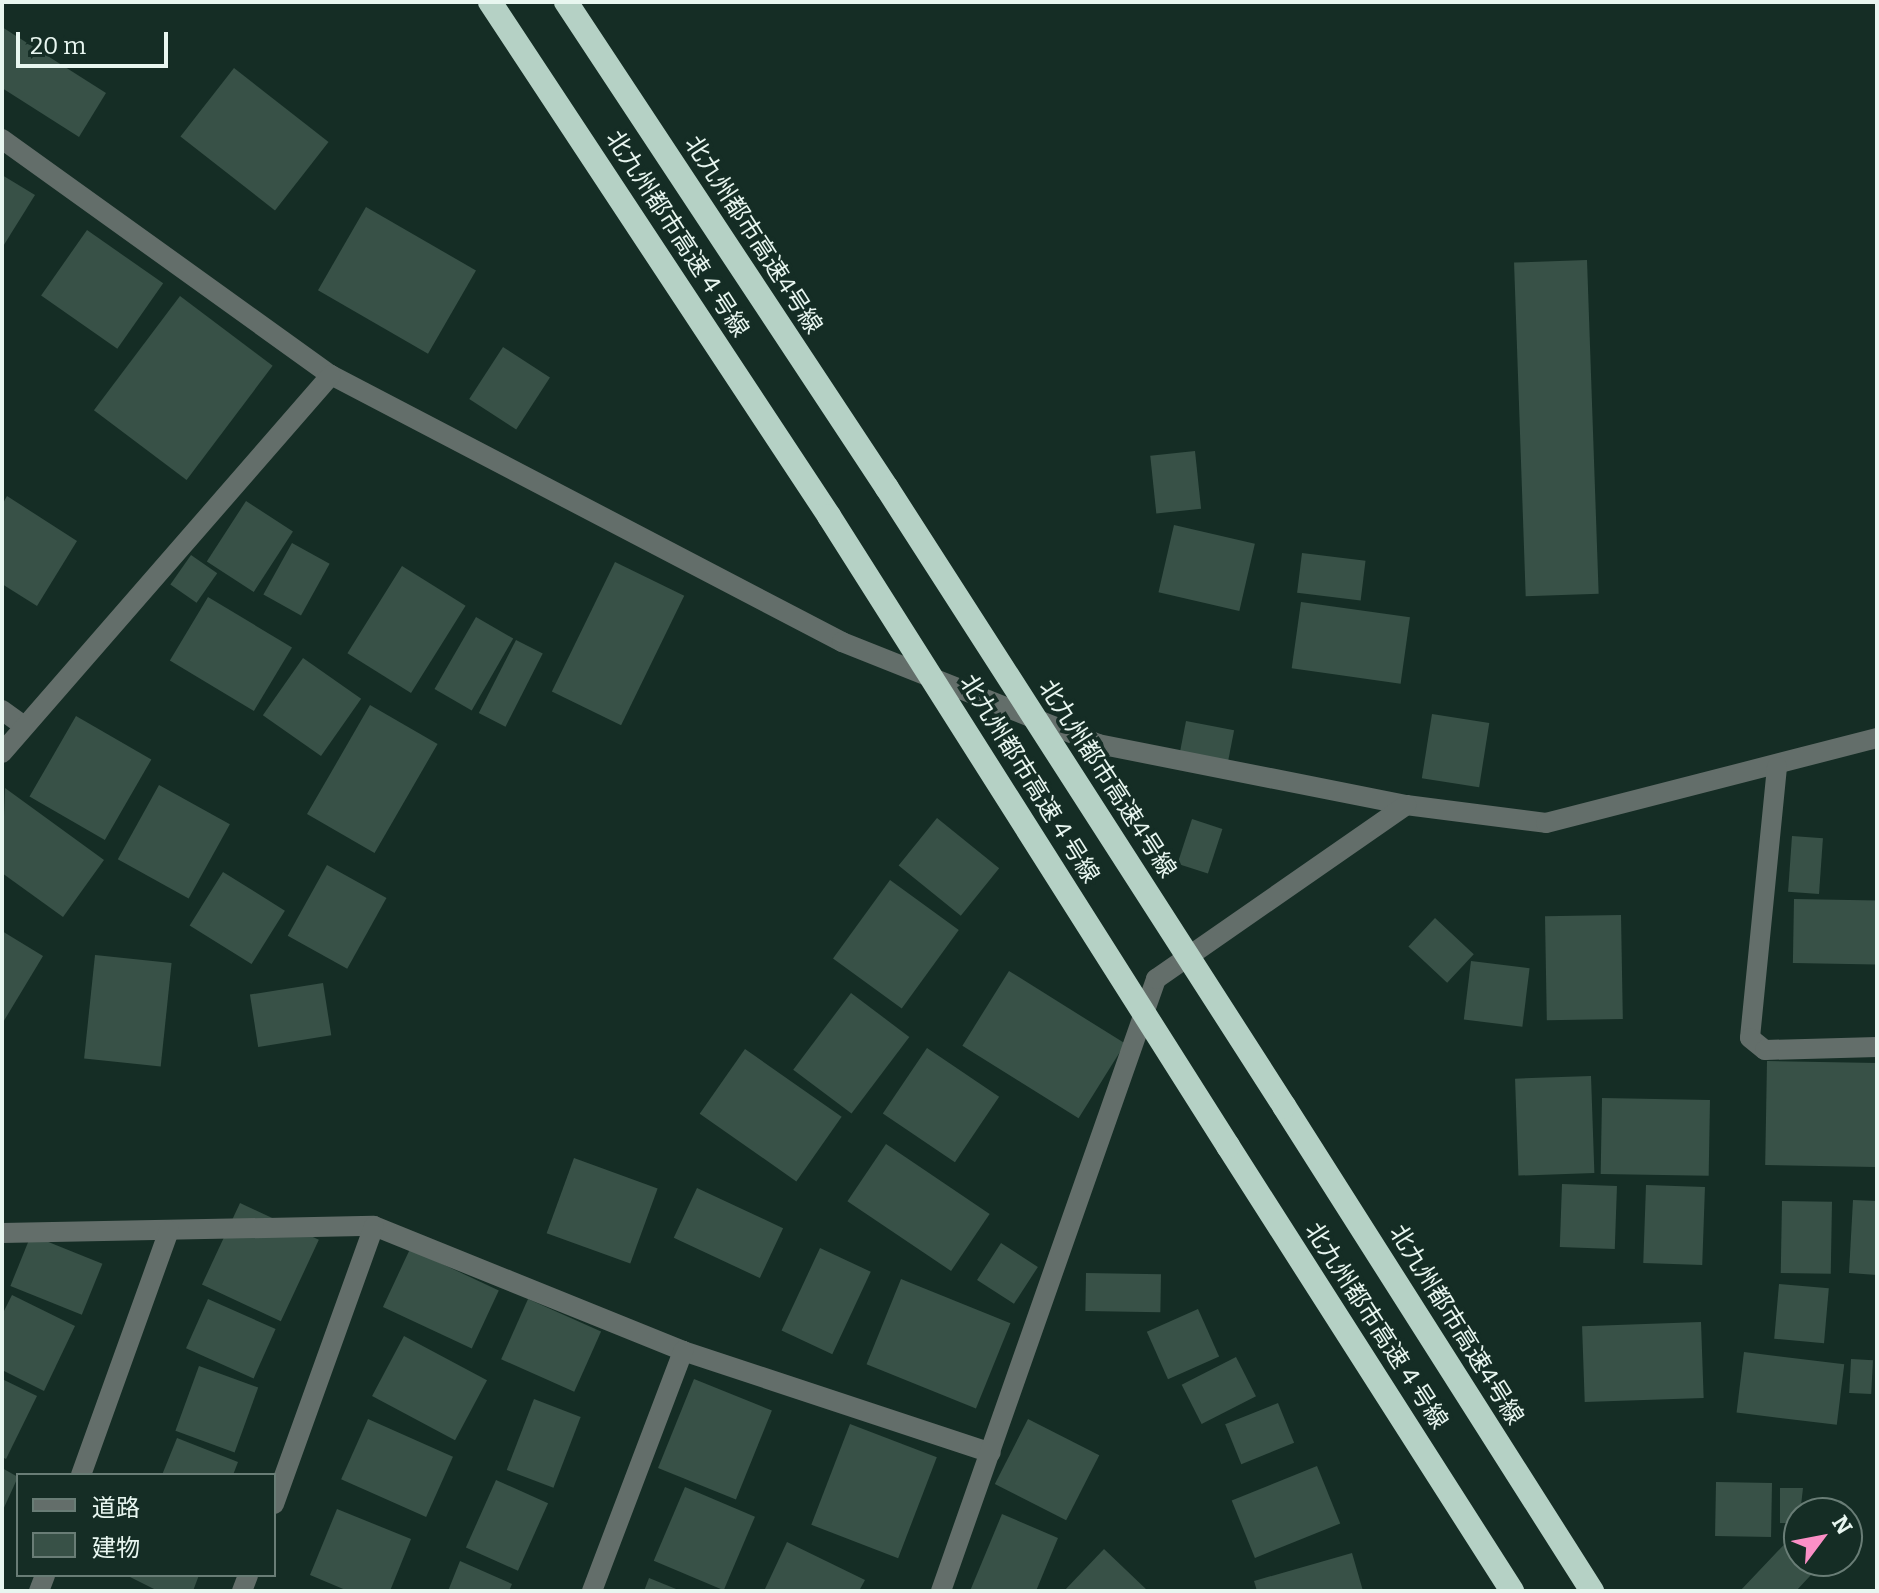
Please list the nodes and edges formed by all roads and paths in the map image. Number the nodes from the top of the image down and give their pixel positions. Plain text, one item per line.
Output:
1 (490, 2) edge
2 (566, 2) edge
3 (2, 139) edge
4 (331, 375) junction
5 (2, 710) edge
6 (24, 726) junction
7 (1877, 738) edge
8 (2, 753) edge
9 (1777, 767) junction
10 (1406, 805) junction
11 (1877, 1047) edge
12 (374, 1226) junction
13 (169, 1230) junction
14 (2, 1233) edge
15 (683, 1351) junction
16 (991, 1453) junction
17 (82, 1473) edge
18 (276, 1498) edge
19 (592, 1591) edge
20 (941, 1591) edge
21 (1512, 1591) edge
22 (1592, 1591) edge

1 - 21 highway, 北九州都市高速４号線, bridge
2 - 22 highway, 北九州都市高速4号線, bridge
3 - 4 street
4 - 6 street
4 - 10 street
5 - 6 street
6 - 8 street
7 - 9 street
9 - 10 street
9 - 11 street
10 - 16 street
12 - 13 street
12 - 15 street
12 - 18 street
13 - 14 street
13 - 17 street
15 - 16 street
15 - 19 street
16 - 20 street

